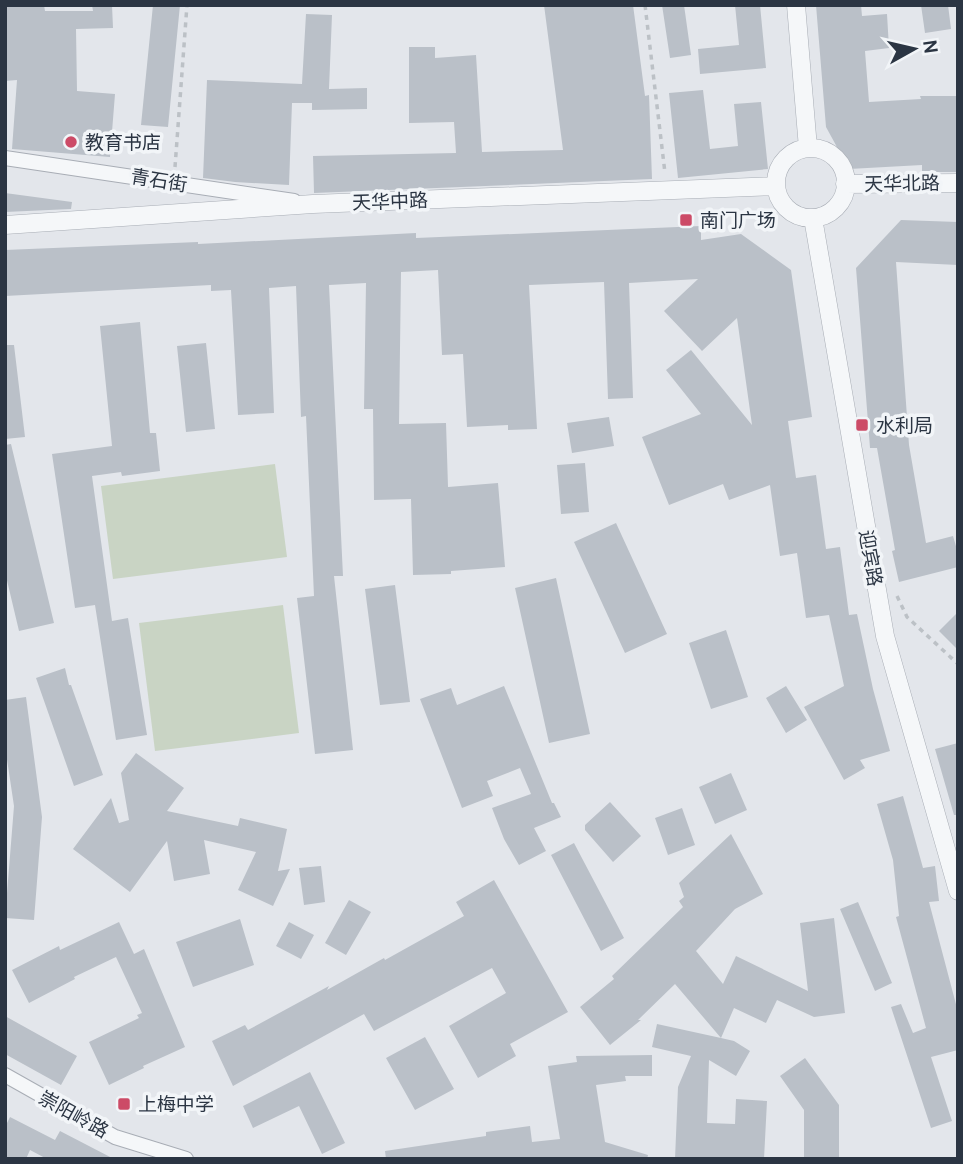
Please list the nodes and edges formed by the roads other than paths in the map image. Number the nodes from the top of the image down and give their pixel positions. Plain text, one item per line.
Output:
1 (796, 5) edge
2 (808, 148) junction
3 (5, 158) edge
4 (958, 183) edge
5 (845, 184) junction
6 (776, 186) junction
7 (313, 204) junction
8 (813, 218) junction
9 (5, 225) edge
10 (958, 891) edge
11 (5, 1075) edge
12 (186, 1159) edge

1 - 2 street
2 - 5 street
2 - 6 street
3 - 7 street, 青石街
4 - 5 street, 天华北路
5 - 8 street
6 - 7 street, 天华中路
6 - 8 street
7 - 9 street, 天华中路
8 - 10 street, 迎宾路
11 - 12 street, 崇阳岭路

